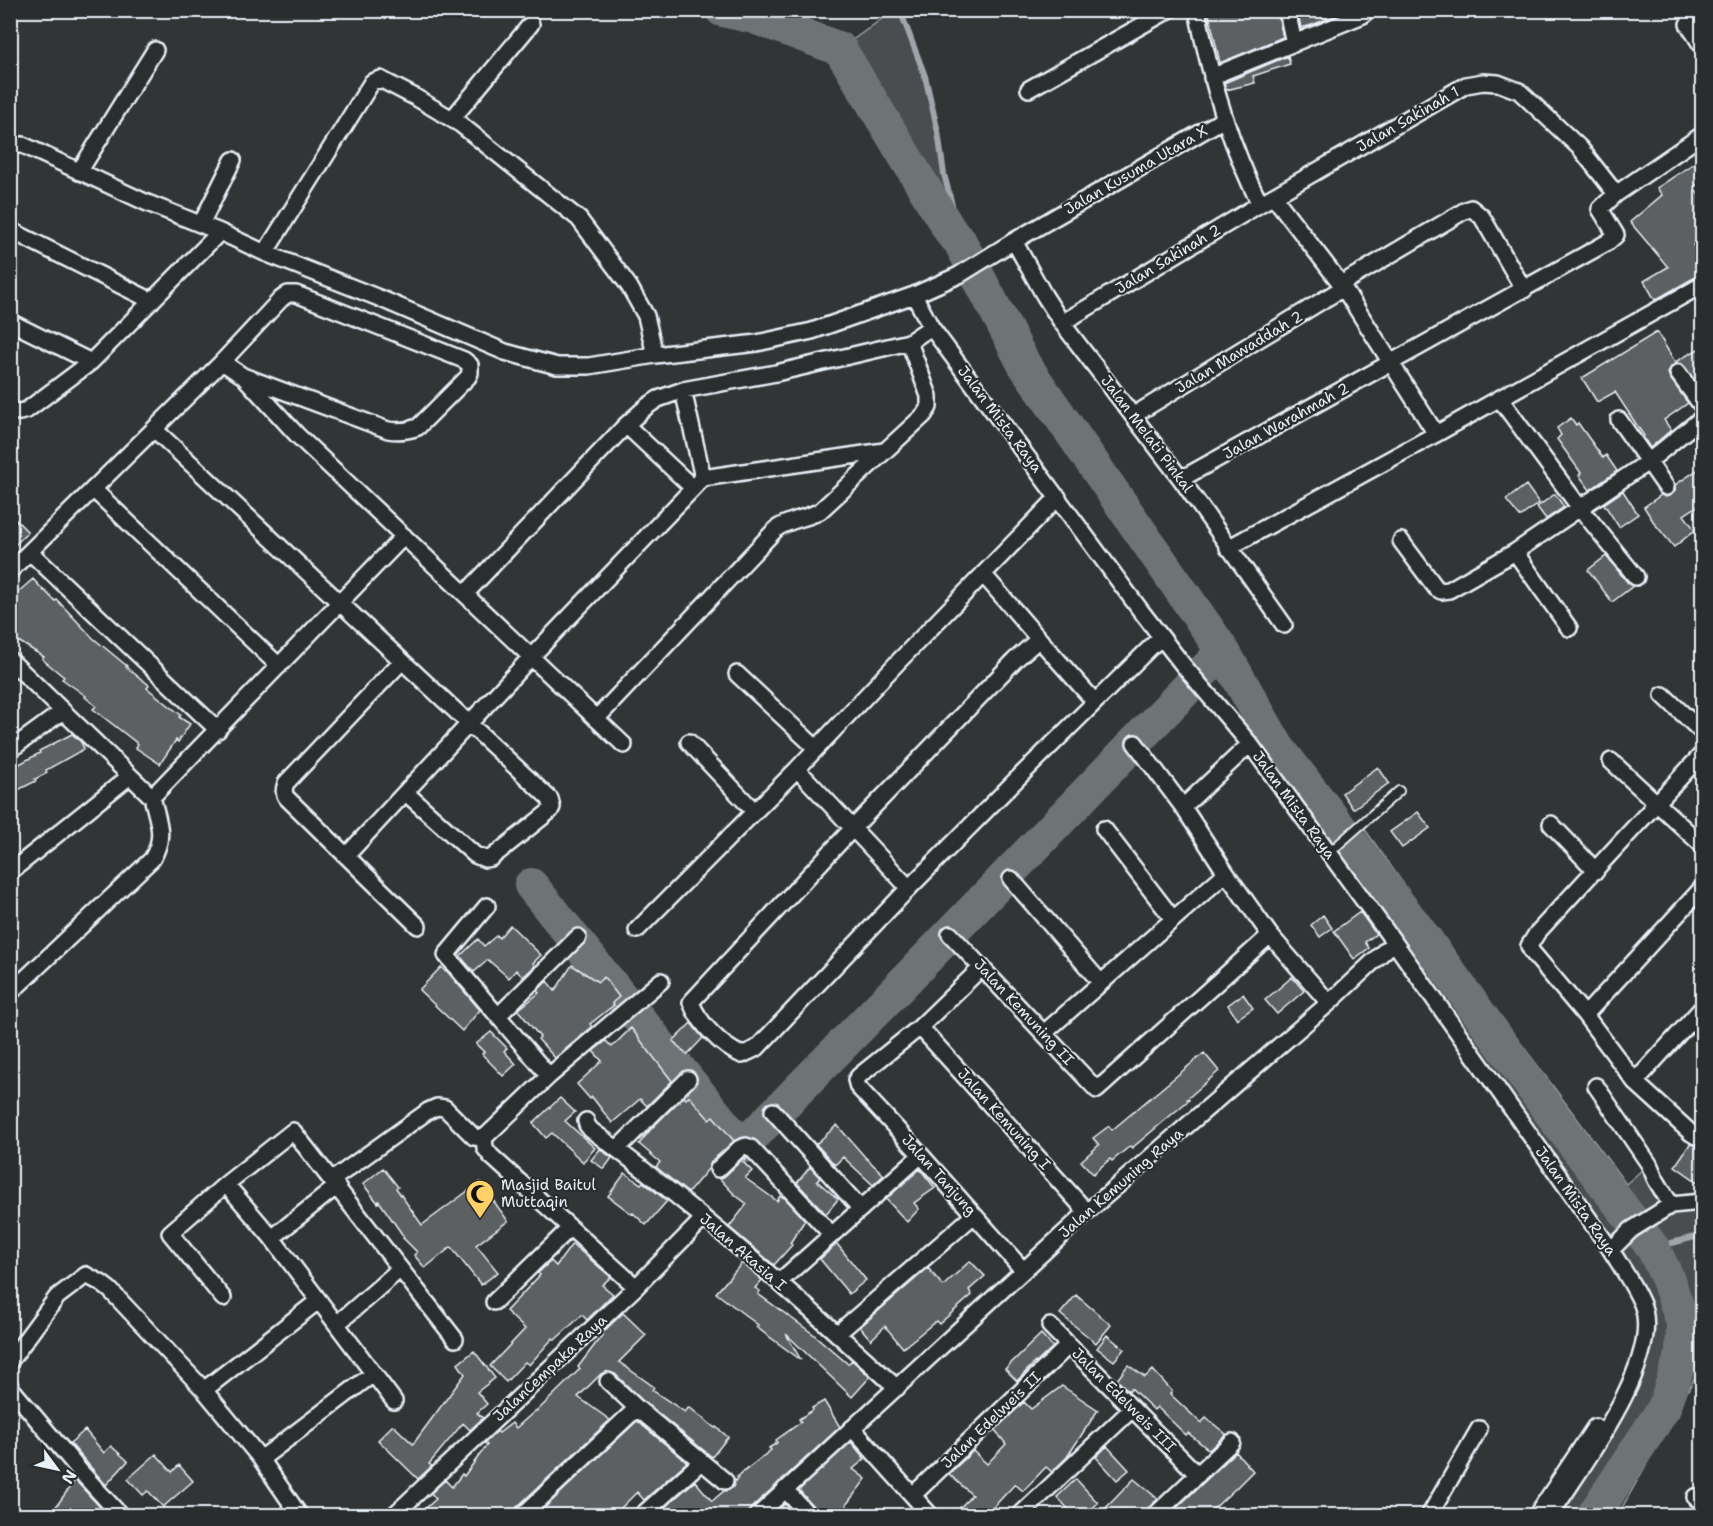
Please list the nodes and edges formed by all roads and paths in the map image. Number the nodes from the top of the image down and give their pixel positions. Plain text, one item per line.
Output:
1 (1169, 10) edge
2 (1197, 10) edge
3 (1287, 10) edge
4 (1366, 10) edge
5 (1702, 14) edge
6 (531, 24) dead end
7 (1294, 44) junction
8 (1702, 46) edge
9 (155, 50) dead end
10 (1212, 78) junction
11 (1029, 89) dead end
12 (452, 119) junction
13 (1224, 119) junction
14 (1702, 135) edge
15 (10, 145) edge
16 (233, 160) dead end
17 (79, 172) junction
18 (1616, 194) junction
19 (1274, 197) junction
20 (1260, 204) junction
21 (201, 224) junction
22 (10, 230) edge
23 (220, 232) junction
24 (1014, 241) junction
25 (265, 253) junction
26 (1702, 285) edge
27 (1342, 286) junction
28 (1524, 290) junction
29 (914, 295) junction
30 (152, 301) junction
31 (10, 322) edge
32 (1062, 323) junction
33 (931, 327) junction
34 (909, 342) junction
35 (655, 355) junction
36 (92, 362) junction
37 (222, 362) junction
38 (1391, 363) junction
39 (1678, 373) dead end
40 (243, 376) junction
41 (683, 390) junction
42 (1500, 399) junction
43 (1702, 406) edge
44 (10, 411) edge
45 (1134, 416) junction
46 (1702, 418) edge
47 (1619, 420) dead end
48 (626, 425) junction
49 (154, 429) junction
50 (1436, 434) junction
51 (884, 451) junction
52 (1648, 462) junction
53 (1181, 479) junction
54 (698, 483) junction
55 (1666, 487) dead end
56 (93, 489) junction
57 (1058, 497) junction
58 (1580, 508) junction
59 (404, 537) junction
60 (1401, 541) dead end
61 (1228, 548) junction
62 (30, 552) junction
63 (1515, 552) junction
64 (10, 571) edge
65 (982, 574) junction
66 (1636, 577) dead end
67 (465, 594) junction
68 (340, 603) junction
69 (1284, 625) dead end
70 (1569, 628) dead end
71 (1161, 637) junction
72 (1039, 639) junction
73 (531, 657) junction
74 (10, 660) edge
75 (402, 661) junction
76 (279, 666) junction
77 (737, 674) dead end
78 (1663, 695) dead end
79 (1095, 702) junction
80 (63, 711) junction
81 (596, 719) junction
82 (470, 723) junction
83 (218, 730) junction
84 (1702, 732) edge
85 (689, 742) dead end
86 (1135, 743) dead end
87 (1250, 744) junction
88 (624, 745) dead end
89 (816, 748) junction
90 (10, 750) edge
91 (1702, 754) edge
92 (1611, 761) dead end
93 (797, 769) junction
94 (130, 776) junction
95 (1399, 791) dead end
96 (406, 793) junction
97 (152, 797) junction
98 (1657, 804) junction
99 (1183, 807) junction
100 (754, 811) junction
101 (1551, 824) dead end
102 (853, 828) junction
103 (1104, 829) dead end
104 (1702, 844) edge
105 (1330, 853) junction
106 (346, 856) junction
107 (13, 864) edge
108 (1596, 871) junction
109 (1226, 873) junction
110 (1011, 879) dead end
111 (909, 888) junction
112 (1702, 888) edge
113 (487, 906) dead end
114 (1173, 919) junction
115 (418, 926) dead end
116 (638, 930) dead end
117 (950, 934) dead end
118 (1270, 935) junction
119 (578, 938) dead end
120 (1394, 942) junction
121 (982, 967) junction
122 (661, 981) dead end
123 (1101, 983) junction
124 (10, 993) edge
125 (1329, 1003) junction
126 (1702, 1008) edge
127 (498, 1016) junction
128 (1585, 1016) junction
129 (920, 1027) junction
130 (1044, 1033) junction
131 (549, 1076) junction
132 (688, 1079) dead end
133 (1635, 1082) junction
134 (1596, 1086) dead end
135 (773, 1111) dead end
136 (586, 1121) dead end
137 (1702, 1136) edge
138 (484, 1138) junction
139 (617, 1149) junction
140 (921, 1155) junction
141 (718, 1169) dead end
142 (335, 1183) junction
143 (226, 1184) junction
144 (1702, 1202) edge
145 (1671, 1205) junction
146 (861, 1209) junction
147 (1087, 1212) junction
148 (974, 1215) junction
149 (704, 1218) junction
150 (570, 1228) junction
151 (832, 1235) junction
152 (272, 1238) junction
153 (1611, 1250) junction
154 (400, 1269) junction
155 (1023, 1270) junction
156 (779, 1282) junction
157 (636, 1287) junction
158 (223, 1298) dead end
159 (318, 1301) junction
160 (494, 1302) dead end
161 (337, 1324) junction
162 (1050, 1326) dead end
163 (837, 1334) junction
164 (455, 1339) dead end
165 (1069, 1345) junction
166 (10, 1361) edge
167 (373, 1374) junction
168 (608, 1381) dead end
169 (10, 1387) edge
170 (897, 1388) junction
171 (204, 1390) junction
172 (394, 1401) dead end
173 (637, 1408) junction
174 (1132, 1409) junction
175 (1595, 1427) dead end
176 (852, 1428) junction
177 (1479, 1429) dead end
178 (1232, 1442) dead end
179 (261, 1458) junction
180 (701, 1461) junction
181 (1198, 1475) junction
182 (725, 1481) dead end
183 (785, 1489) junction
184 (913, 1495) junction
185 (403, 1512) edge
186 (121, 1515) edge
187 (300, 1515) edge
188 (522, 1515) edge
189 (641, 1515) edge
190 (757, 1515) edge
191 (809, 1515) edge
192 (931, 1515) edge
193 (1019, 1515) edge
194 (1154, 1515) edge
195 (1429, 1515) edge
196 (1536, 1515) edge
197 (1550, 1515) edge

1 - 11 street
2 - 10 street, Jalan Kusuma Utara X
3 - 7 street
4 - 7 street
5 - 8 street
6 - 12 street
7 - 10 street
9 - 17 street
10 - 13 street, Jalan Kusuma Utara X
12 - 25 street
12 - 35 street
13 - 20 street
13 - 24 street, Jalan Kusuma Utara X
14 - 18 street
15 - 17 street, Jalan Kusuma Utara X
16 - 21 street
17 - 21 street, Jalan Kusuma Utara X
18 - 19 street, Jalan Sakinah 1
18 - 28 street, Jalan Warahmah 2
19 - 20 street, Jalan Sakinah 2
19 - 27 street
20 - 32 street, Jalan Sakinah 2
21 - 23 street, Jalan Kusuma Utara X
22 - 30 street
23 - 25 street, Jalan Kusuma Utara X
23 - 30 street
24 - 29 street, Jalan Kusuma Utara X
24 - 32 street, Jalan Melati Pinkal
25 - 35 street, Jalan Kusuma Utara X
26 - 42 street
27 - 28 street, Jalan Mawaddah 2
27 - 38 street
27 - 45 street, Jalan Mawaddah 2
28 - 38 street, Jalan Warahmah 2
29 - 33 street, Jalan Mista Raya
29 - 35 street, Jalan Kusuma Utara X
30 - 36 street
31 - 36 street
32 - 45 street, Jalan Melati Pinkal
33 - 34 street
33 - 57 street, Jalan Mista Raya
34 - 41 street
34 - 51 street
36 - 44 street
37 - 40 street
37 - 40 street
37 - 49 street
38 - 50 street
38 - 53 street, Jalan Warahmah 2
39 - 43 street
40 - 59 street
41 - 48 street
41 - 54 street
42 - 50 street
42 - 58 street
45 - 53 street, Jalan Melati Pinkal
46 - 52 street
47 - 52 street
48 - 54 street
48 - 67 street
49 - 56 street
49 - 68 street
50 - 61 street
51 - 54 street
51 - 81 street
52 - 55 street
52 - 58 street
53 - 61 street, Jalan Melati Pinkal
54 - 73 street
56 - 62 street
56 - 76 street
57 - 65 street
57 - 71 street, Jalan Mista Raya
58 - 63 street
58 - 66 street
59 - 67 street
59 - 68 street
60 - 63 street
61 - 69 street, Jalan Melati Pinkal
62 - 64 street
62 - 83 street
63 - 70 street
65 - 72 street
65 - 89 street
67 - 73 street
68 - 75 street
68 - 76 street
71 - 79 street
71 - 87 street, Jalan Mista Raya
72 - 79 street
72 - 102 street
73 - 81 street
73 - 82 street
74 - 80 street
75 - 82 street
75 - 106 street
76 - 83 street
77 - 89 street
78 - 84 street
79 - 111 street
80 - 90 street
80 - 94 street
81 - 88 street
82 - 96 street
82 - 96 street
83 - 97 street
85 - 100 street
86 - 99 street
87 - 99 street
87 - 105 street, Jalan Mista Raya
89 - 93 street
91 - 98 street
92 - 98 street
93 - 100 street
93 - 102 street
94 - 97 street
94 - 107 street
95 - 105 lane
96 - 106 street
97 - 124 street
98 - 104 street
98 - 108 street
99 - 109 street
100 - 116 street
101 - 108 street
102 - 111 street
102 - 111 street
103 - 114 street
105 - 120 street, Jalan Mista Raya
106 - 115 street
108 - 128 street
109 - 114 street
109 - 118 street
110 - 123 street
112 - 128 street
113 - 127 street
114 - 123 street
117 - 121 street, Jalan Kemuning II
118 - 125 street
118 - 130 street, Jalan Kemuning II
119 - 127 street
120 - 125 street, Jalan Kemuning Raya
120 - 153 street, Jalan Mista Raya
121 - 129 street
121 - 130 street, Jalan Kemuning II
122 - 131 street
123 - 130 street
125 - 147 street, Jalan Kemuning Raya
126 - 133 street
127 - 131 street
128 - 133 street
129 - 140 street, Jalan Tanjung
129 - 147 street, Jalan Kemuning I
131 - 138 street
132 - 139 street
133 - 137 street
134 - 145 street
135 - 146 street
136 - 139 street, Jalan Akasia I
138 - 142 street
138 - 150 street
139 - 149 street, Jalan Akasia I
140 - 146 street
140 - 148 street, Jalan Tanjung
141 - 151 street
142 - 143 street
142 - 152 street
142 - 154 street
143 - 152 street
143 - 158 street
144 - 145 street
145 - 153 street
146 - 151 street
147 - 155 street, Jalan Kemuning Raya
148 - 155 street, Jalan Tanjung
148 - 163 street
149 - 156 street, Jalan Akasia I
149 - 157 street, JalanCempaka Raya
150 - 157 street
150 - 160 street
151 - 156 street
152 - 159 street
153 - 197 street, Jalan Mista Raya
154 - 161 street
154 - 164 street
155 - 170 street, Jalan Kemuning Raya
156 - 163 street, Jalan Akasia I
157 - 185 street, JalanCempaka Raya
159 - 161 street
159 - 171 street
161 - 167 street
162 - 165 street, Jalan Edelweis III
163 - 170 street, Jalan Akasia I
165 - 174 street, Jalan Edelweis III
165 - 184 street, Jalan Edelweis II
166 - 171 street
167 - 172 street
167 - 179 street
168 - 173 street
169 - 186 street
170 - 176 street, Jalan Kemuning Raya
171 - 179 street
173 - 180 street
173 - 188 street
174 - 181 street, Jalan Edelweis III
174 - 193 street
175 - 196 street
176 - 183 street, Jalan Kemuning Raya
176 - 184 street
177 - 195 street
178 - 181 street
179 - 187 street
180 - 182 street
180 - 189 street
181 - 194 street
183 - 190 street, Jalan Kemuning Raya
183 - 191 street
184 - 192 street

